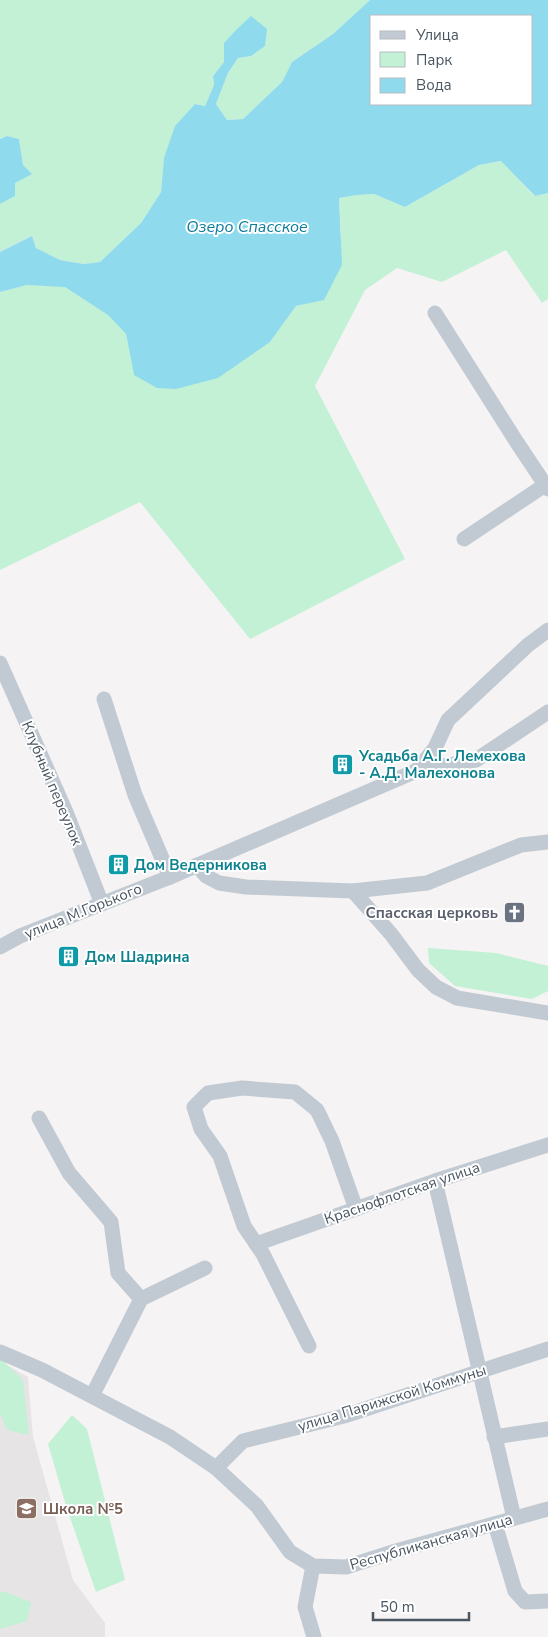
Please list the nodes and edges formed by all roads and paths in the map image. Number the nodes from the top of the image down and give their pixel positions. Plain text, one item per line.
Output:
1 (435, 313) dead end
2 (546, 487) edge
3 (464, 539) dead end
4 (548, 630) edge
5 (0, 663) edge
6 (104, 698) dead end
7 (548, 712) edge
8 (416, 771) junction
9 (548, 842) edge
10 (197, 866) junction
11 (170, 877) junction
12 (353, 891) junction
13 (102, 904) junction
14 (0, 947) edge
15 (548, 1013) edge
16 (39, 1118) dead end
17 (548, 1144) edge
18 (435, 1181) junction
19 (356, 1209) junction
20 (256, 1244) junction
21 (205, 1268) dead end
22 (141, 1299) junction
23 (308, 1346) dead end
24 (548, 1349) edge
25 (0, 1352) edge
26 (479, 1371) junction
27 (92, 1396) junction
28 (548, 1429) edge
29 (494, 1437) junction
30 (216, 1468) junction
31 (548, 1510) edge
32 (514, 1518) junction
33 (495, 1524) junction
34 (313, 1566) junction
35 (548, 1601) edge
36 (314, 1637) edge

1 - 2 street
2 - 3 street
4 - 8 street
5 - 13 street, Клубный переулок
6 - 11 street
7 - 8 street
8 - 10 street, улица М.Горького
9 - 12 street
10 - 11 street, улица М.Горького
10 - 12 street
11 - 13 street, улица М.Горького
12 - 15 street
13 - 14 street, улица М.Горького
16 - 22 street
17 - 18 street, Краснофлотская улица
18 - 19 street, Краснофлотская улица
18 - 26 street
19 - 20 street, Краснофлотская улица
19 - 20 street
20 - 23 street
21 - 22 street
22 - 27 street
24 - 26 street, улица Парижской Коммуны
25 - 27 street
26 - 29 street
26 - 30 street, улица Парижской Коммуны
27 - 30 street
28 - 29 street
29 - 32 street
30 - 34 street
31 - 32 street, Республиканская улица
32 - 33 street, Республиканская улица
33 - 34 street, Республиканская улица
33 - 35 street
34 - 36 street

